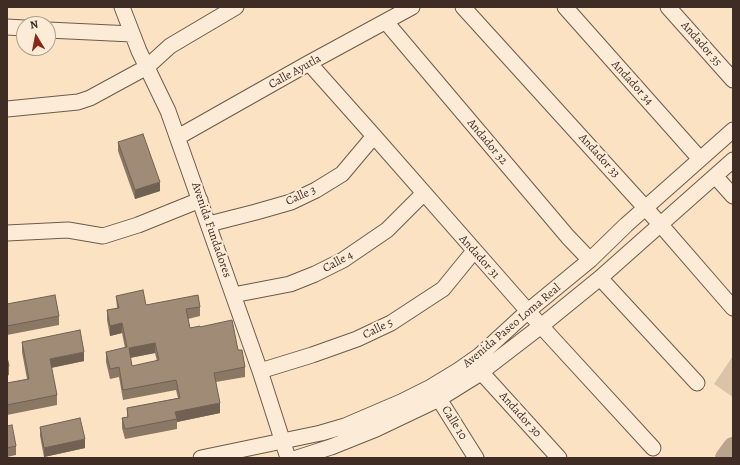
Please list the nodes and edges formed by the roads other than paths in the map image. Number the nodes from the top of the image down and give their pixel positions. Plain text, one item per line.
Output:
1 (122, 7) edge
2 (236, 7) edge
3 (412, 7) edge
4 (463, 7) edge
5 (565, 7) edge
6 (668, 7) edge
7 (386, 22) junction
8 (56, 30) edge
9 (132, 34) junction
10 (308, 63) junction
11 (147, 67) junction
12 (733, 80) edge
13 (7, 110) edge
14 (733, 130) edge
15 (374, 136) junction
16 (178, 137) junction
17 (700, 159) junction
18 (733, 160) edge
19 (715, 176) junction
20 (424, 193) junction
21 (733, 196) edge
22 (200, 200) junction
23 (646, 208) junction
24 (209, 224) junction
25 (660, 224) junction
26 (7, 233) edge
27 (474, 251) junction
28 (590, 260) junction
29 (600, 278) junction
30 (233, 295) junction
31 (733, 308) edge
32 (528, 311) junction
33 (541, 326) junction
34 (260, 371) junction
35 (481, 372) junction
36 (697, 383) dead end
37 (435, 393) junction
38 (404, 408) junction
39 (282, 440) junction
40 (653, 448) dead end
41 (201, 458) edge
42 (288, 458) edge
43 (297, 458) edge
44 (476, 458) edge
45 (559, 458) edge

1 - 9 street, Avenida Fundadores
2 - 11 street
3 - 7 street, Calle Ayutla
4 - 23 street, Andador 33
5 - 17 street, Andador 34
6 - 12 street, Andador 35
7 - 10 street, Calle Ayutla
7 - 28 street, Andador 32
8 - 9 street
9 - 11 street, Avenida Fundadores
10 - 15 street, Andador 31
10 - 16 street, Calle Ayutla
11 - 13 street
11 - 16 street, Avenida Fundadores
14 - 17 street, Avenida Paseo Loma Real
15 - 20 street, Andador 31
15 - 24 street, Calle 3
16 - 22 street, Avenida Fundadores
17 - 23 street, Avenida Paseo Loma Real
18 - 19 street, Avenida Paseo Loma Real
19 - 21 street
19 - 25 street, Avenida Paseo Loma Real
20 - 27 street, Andador 31
20 - 30 street, Calle 4
22 - 24 street, Avenida Fundadores
22 - 26 street
23 - 25 street, Andador 33
23 - 28 street, Avenida Paseo Loma Real
24 - 30 street, Avenida Fundadores
25 - 29 street, Avenida Paseo Loma Real
25 - 31 street, Andador 33
27 - 32 street, Andador 31
27 - 34 street, Calle 5
28 - 32 street, Avenida Paseo Loma Real
29 - 33 street, Avenida Paseo Loma Real
29 - 36 street
30 - 34 street, Avenida Fundadores
32 - 33 street, Andador 31
32 - 37 street, Avenida Paseo Loma Real
33 - 35 street, Avenida Paseo Loma Real
33 - 40 street, Andador 31
34 - 39 street, Avenida Fundadores
35 - 37 street, Avenida Paseo Loma Real
35 - 45 street, Andador 30
37 - 38 street, Avenida Paseo Loma Real
37 - 44 street, Calle 10
38 - 39 street, Avenida Paseo Loma Real
38 - 43 street, Avenida Paseo Loma Real
39 - 41 street, Avenida Paseo Loma Real
39 - 42 street, Avenida Fundadores

